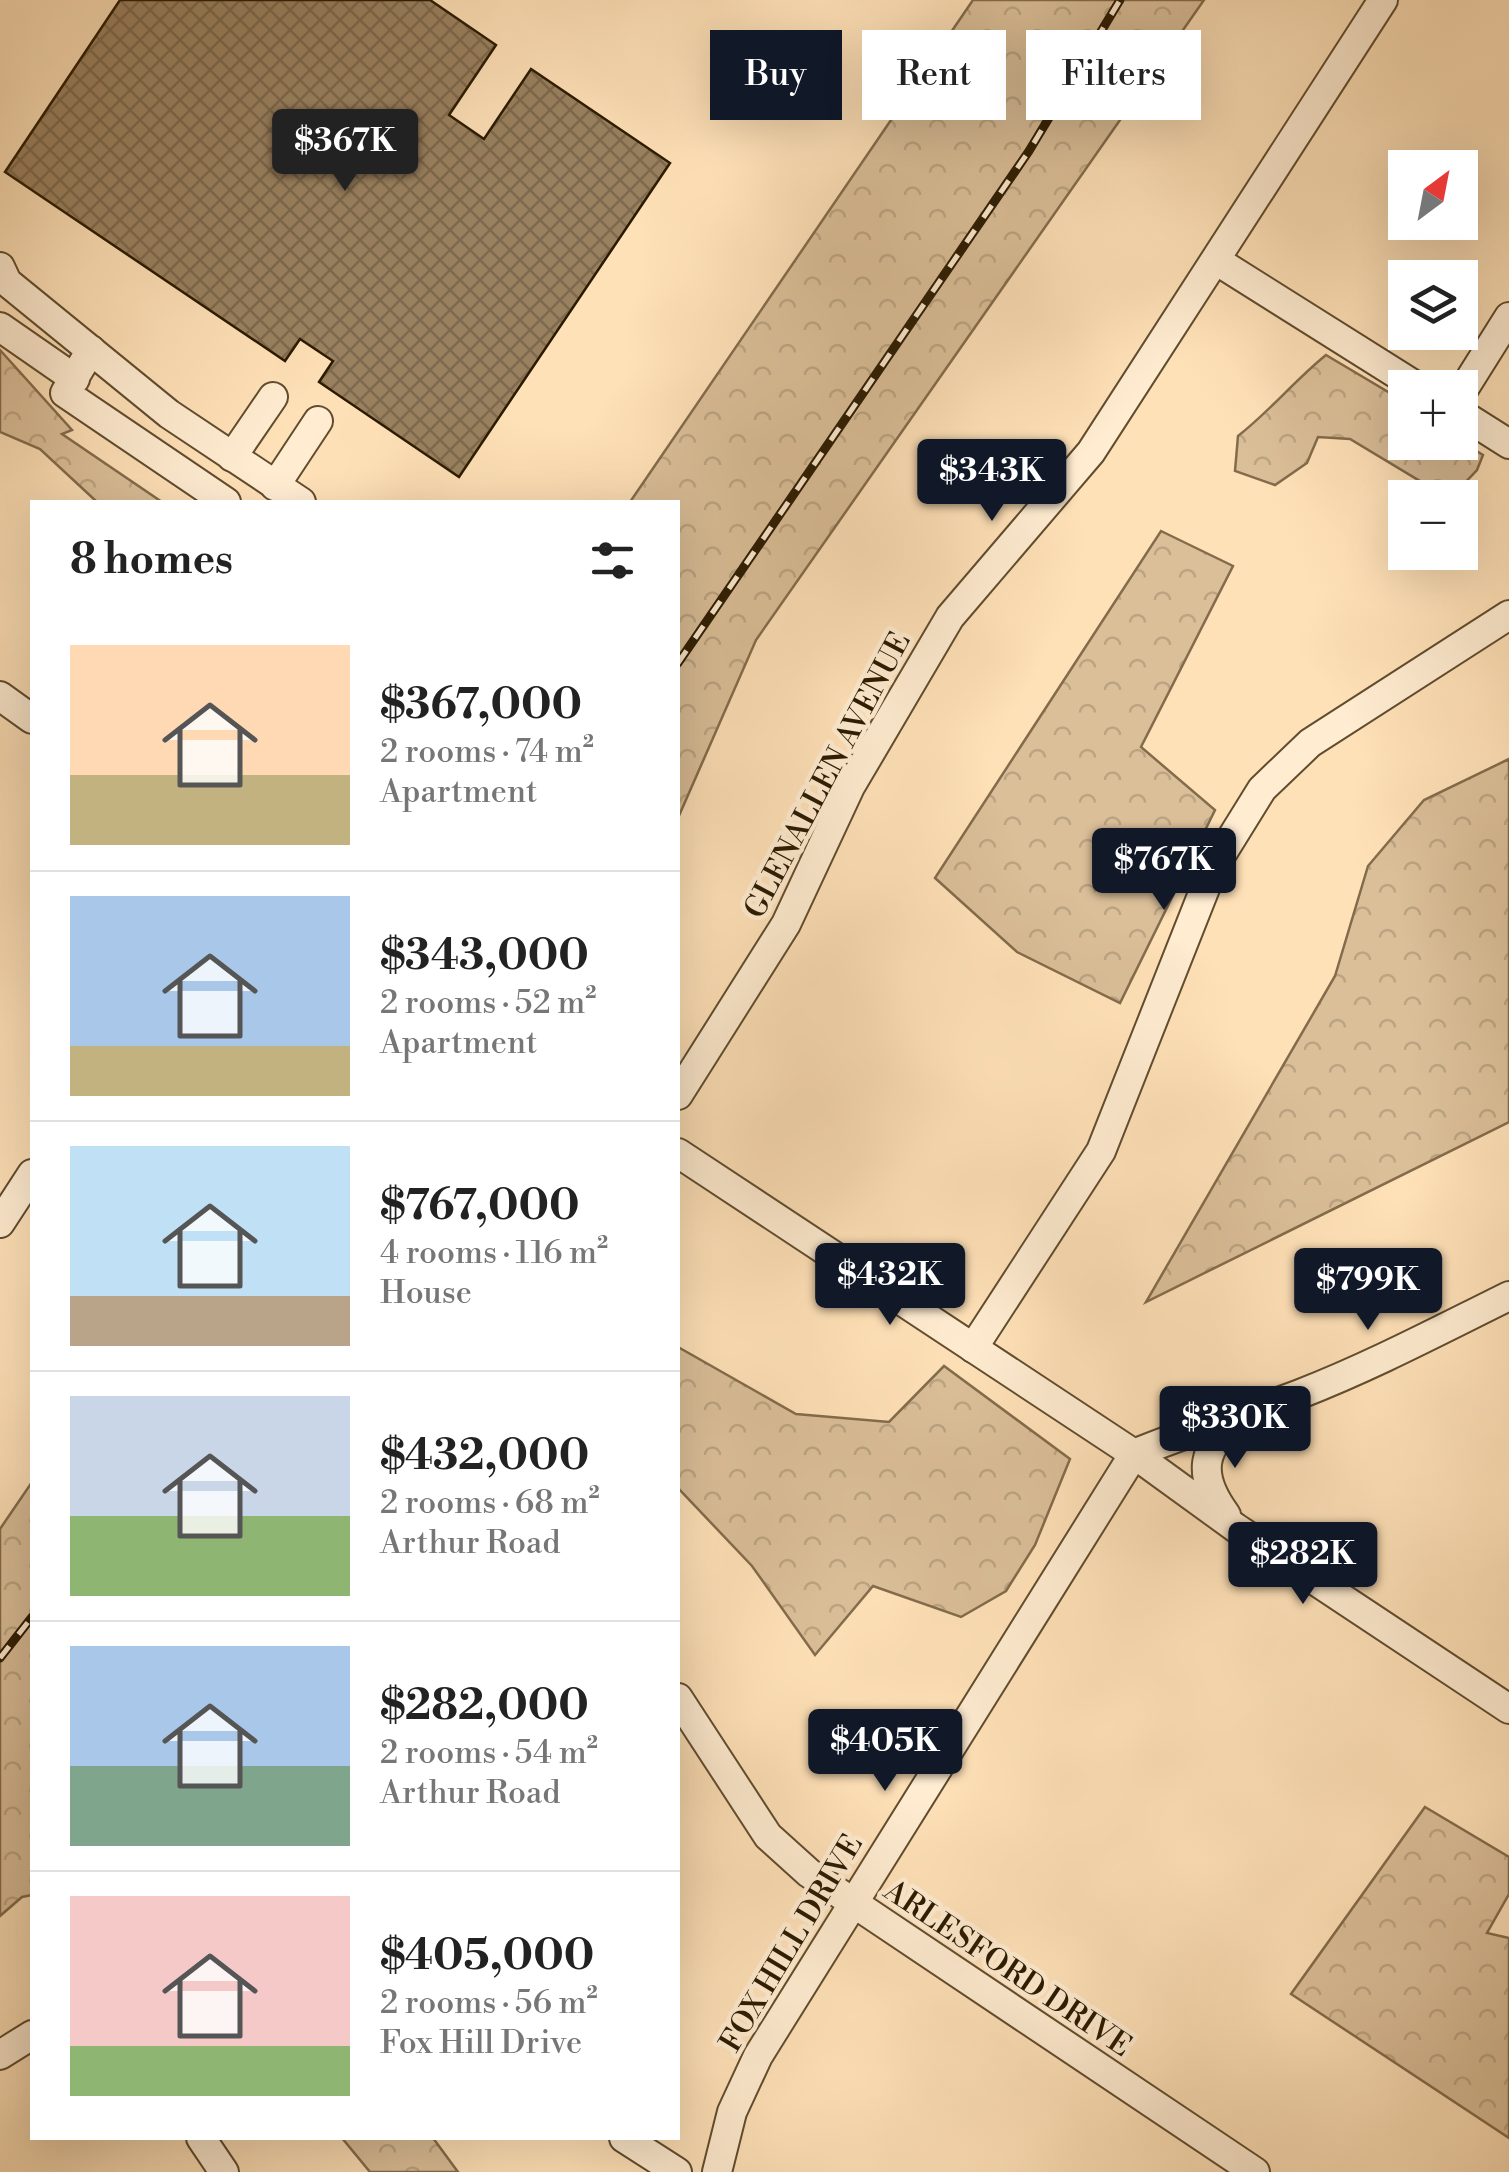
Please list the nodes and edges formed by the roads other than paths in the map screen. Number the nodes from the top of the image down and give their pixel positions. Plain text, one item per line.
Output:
1 (1383, 0) edge
2 (1217, 261) junction
3 (2, 277) edge
4 (1509, 317) edge
5 (0, 327) edge
6 (91, 350) junction
7 (1390, 370) edge
8 (1476, 370) edge
9 (74, 379) junction
10 (273, 397) dead end
11 (318, 421) dead end
12 (1478, 424) edge
13 (1509, 444) edge
14 (232, 457) junction
15 (275, 486) junction
16 (223, 500) edge
17 (297, 500) edge
18 (1509, 615) edge
19 (0, 696) edge
20 (30, 718) edge
21 (680, 1092) edge
22 (680, 1154) edge
23 (30, 1177) edge
24 (0, 1223) edge
25 (1509, 1296) edge
26 (973, 1348) junction
27 (1245, 1413) junction
28 (1134, 1454) junction
29 (1236, 1528) junction
30 (680, 1701) edge
31 (1509, 1710) edge
32 (851, 1903) junction
33 (30, 2035) edge
34 (0, 2055) edge
35 (202, 2140) edge
36 (627, 2140) edge
37 (224, 2172) edge
38 (678, 2172) edge
39 (717, 2172) edge
40 (1255, 2172) edge

1 - 2 street, GLENALLEN AVENUE
2 - 7 street
2 - 21 street, GLENALLEN AVENUE
3 - 6 street
4 - 8 street
5 - 9 street
6 - 9 street
6 - 14 street
9 - 16 street
10 - 14 street
11 - 15 street
12 - 13 street
14 - 15 street
15 - 17 street
18 - 26 street
19 - 20 street
22 - 26 street
23 - 24 street
25 - 27 street
26 - 28 street
27 - 28 street
27 - 29 street
28 - 29 street
28 - 32 street, FOX HILL DRIVE
29 - 31 street
30 - 32 street, ARLESFORD DRIVE
32 - 39 street, FOX HILL DRIVE
32 - 40 street, ARLESFORD DRIVE
33 - 34 street
35 - 37 street
36 - 38 street

